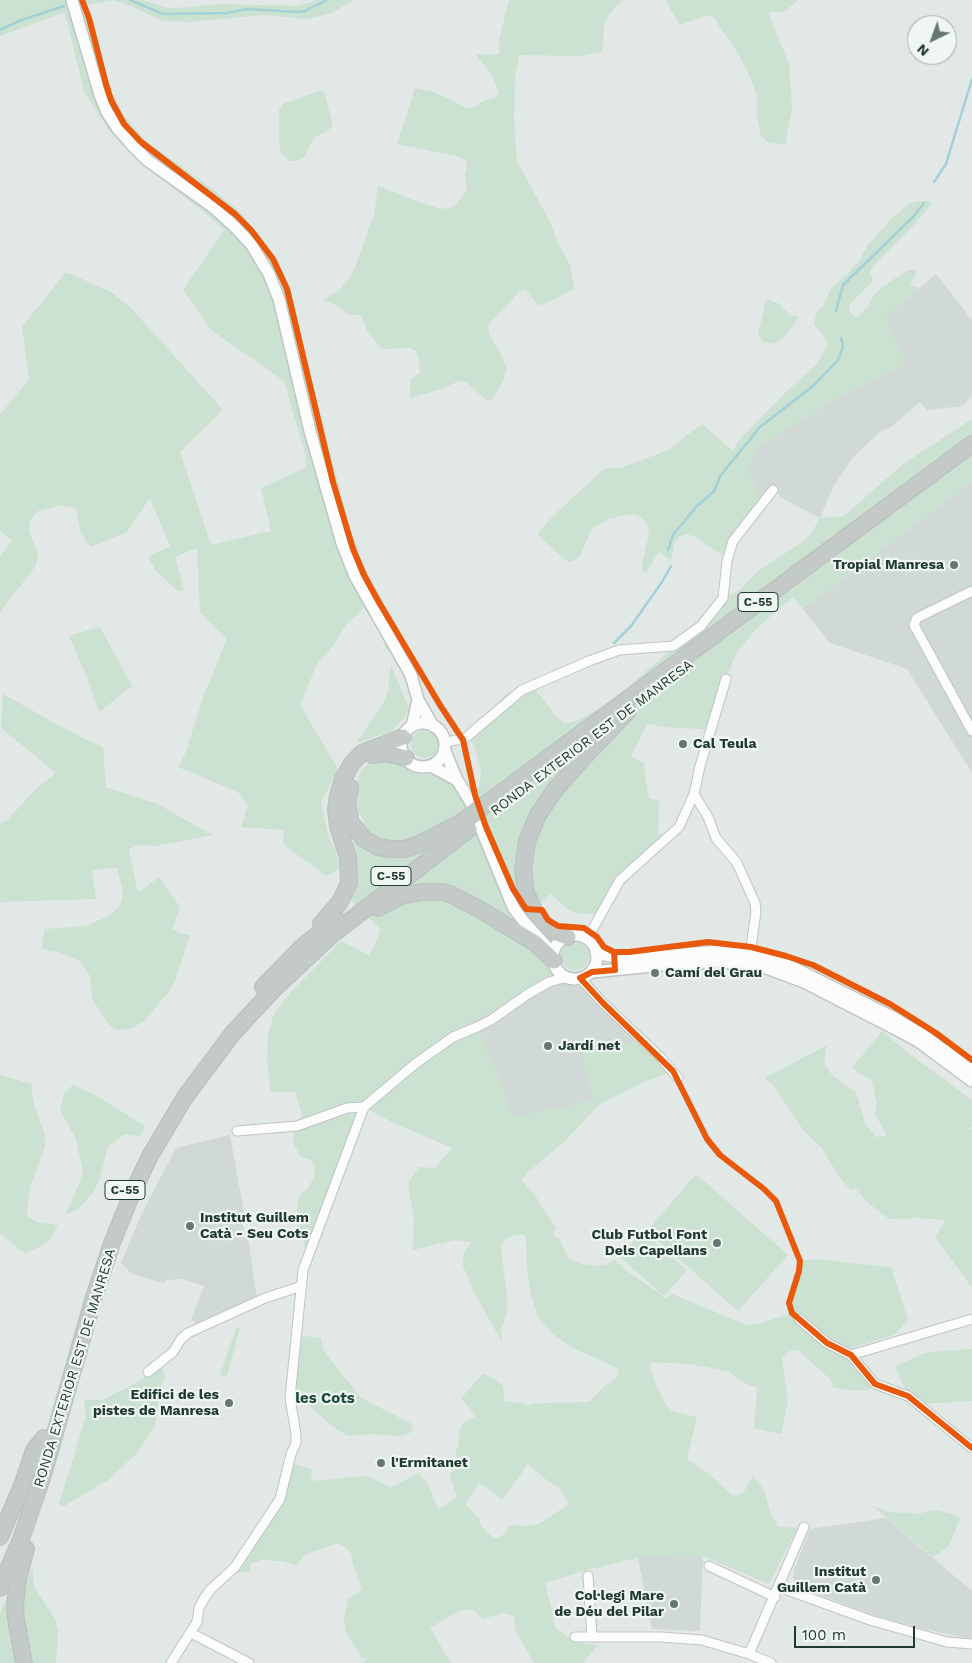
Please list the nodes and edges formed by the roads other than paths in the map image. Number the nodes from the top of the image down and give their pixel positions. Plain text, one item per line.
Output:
1 (72, 0) edge
2 (972, 444) edge
3 (972, 456) edge
4 (773, 490) dead end
5 (972, 591) edge
6 (726, 679) dead end
7 (418, 700) junction
8 (628, 711) junction
9 (433, 726) junction
10 (972, 731) edge
11 (408, 732) junction
12 (445, 747) junction
13 (406, 758) junction
14 (431, 766) junction
15 (457, 780) junction
16 (694, 794) junction
17 (489, 808) junction
18 (465, 826) junction
19 (510, 900) junction
20 (334, 933) junction
21 (564, 939) junction
22 (587, 939) junction
23 (301, 948) junction
24 (596, 953) junction
25 (750, 954) junction
26 (554, 958) junction
27 (592, 972) junction
28 (567, 977) junction
29 (580, 978) junction
30 (972, 1070) edge
31 (678, 1078) dead end
32 (972, 1080) edge
33 (364, 1107) junction
34 (238, 1130) dead end
35 (302, 1286) junction
36 (799, 1319) dead end
37 (972, 1319) edge
38 (78, 1350) junction
39 (851, 1355) junction
40 (148, 1372) dead end
41 (44, 1438) junction
42 (972, 1448) edge
43 (804, 1527) dead end
44 (0, 1537) edge
45 (21, 1539) junction
46 (0, 1564) edge
47 (709, 1566) dead end
48 (588, 1576) dead end
49 (779, 1587) junction
50 (0, 1588) edge
51 (775, 1597) junction
52 (0, 1598) edge
53 (191, 1633) junction
54 (575, 1637) dead end
55 (592, 1637) junction
56 (972, 1644) edge
57 (749, 1654) junction
58 (24, 1663) edge
59 (171, 1663) edge
60 (249, 1663) edge
61 (771, 1663) edge

1 - 7 street
2 - 17 highway, RONDA EXTERIOR EST DE MANRESA / C-55
3 - 8 highway, RONDA EXTERIOR EST DE MANRESA / C-55
4 - 12 street
5 - 10 street
6 - 16 street
7 - 9 street
7 - 11 street
8 - 17 highway, RONDA EXTERIOR EST DE MANRESA / C-55
8 - 21 highway
9 - 11 street
9 - 12 street
11 - 13 street
11 - 23 highway
12 - 14 street
12 - 15 street
13 - 14 street
13 - 18 highway
14 - 15 street
15 - 19 street
16 - 22 street
16 - 25 street
17 - 18 highway, RONDA EXTERIOR EST DE MANRESA / C-55
18 - 20 highway, RONDA EXTERIOR EST DE MANRESA / C-55
18 - 23 highway, RONDA EXTERIOR EST DE MANRESA / C-55
19 - 21 street
19 - 26 street
20 - 26 highway
20 - 38 highway, RONDA EXTERIOR EST DE MANRESA / C-55
21 - 22 street
21 - 26 street
22 - 24 street
23 - 41 highway, RONDA EXTERIOR EST DE MANRESA / C-55
24 - 25 street
24 - 27 street
25 - 30 street
26 - 28 street
27 - 29 street
27 - 32 street
28 - 29 street
28 - 33 street
29 - 31 street
33 - 34 street
33 - 35 street
35 - 40 street
35 - 53 street
36 - 39 street
37 - 39 street
38 - 45 highway, RONDA EXTERIOR EST DE MANRESA / C-55
38 - 58 highway
39 - 42 street
41 - 44 highway
41 - 46 highway, RONDA EXTERIOR EST DE MANRESA / C-55
43 - 49 street
45 - 50 highway, RONDA EXTERIOR EST DE MANRESA / C-55
45 - 52 highway
47 - 51 street
48 - 55 street
49 - 51 street
49 - 56 street
51 - 57 street
53 - 59 street
53 - 60 street
54 - 55 street
55 - 57 street
57 - 61 street

